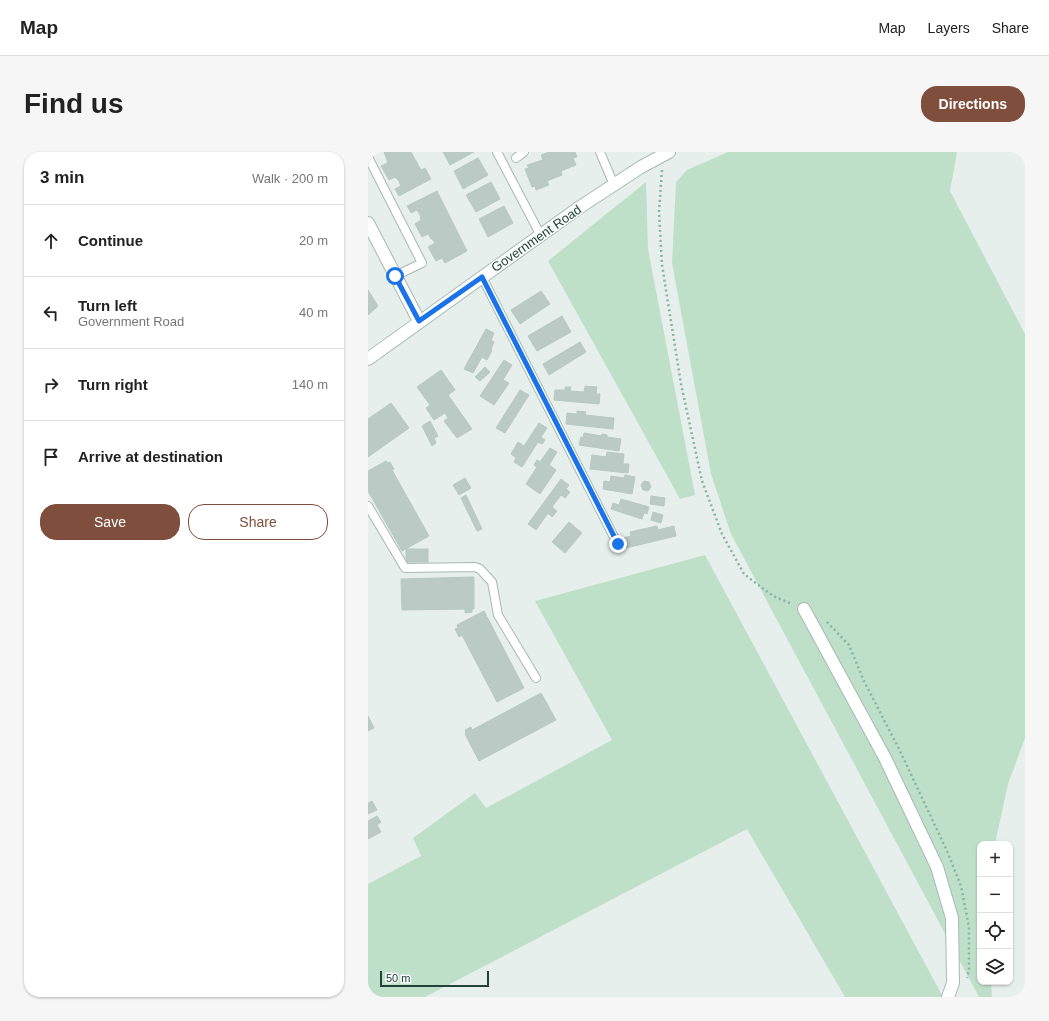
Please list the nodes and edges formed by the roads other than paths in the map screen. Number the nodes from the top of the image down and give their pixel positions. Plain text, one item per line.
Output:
1 (497, 152) edge
2 (524, 152) edge
3 (600, 152) edge
4 (666, 154) edge
5 (368, 157) edge
6 (516, 158) dead end
7 (614, 184) junction
8 (368, 223) edge
9 (541, 236) junction
10 (395, 276) junction
11 (482, 277) junction
12 (419, 321) junction
13 (368, 359) edge
14 (368, 506) edge
15 (618, 544) dead end
16 (804, 609) dead end
17 (536, 678) dead end
18 (948, 997) edge

1 - 9 lane
2 - 6 lane
3 - 7 lane
4 - 7 street, Government Road
5 - 10 lane
7 - 9 street, Government Road
8 - 10 street
9 - 11 street, Government Road
10 - 12 street
11 - 12 street, Government Road
11 - 15 lane
12 - 13 street, Government Road
14 - 17 lane
16 - 18 street

